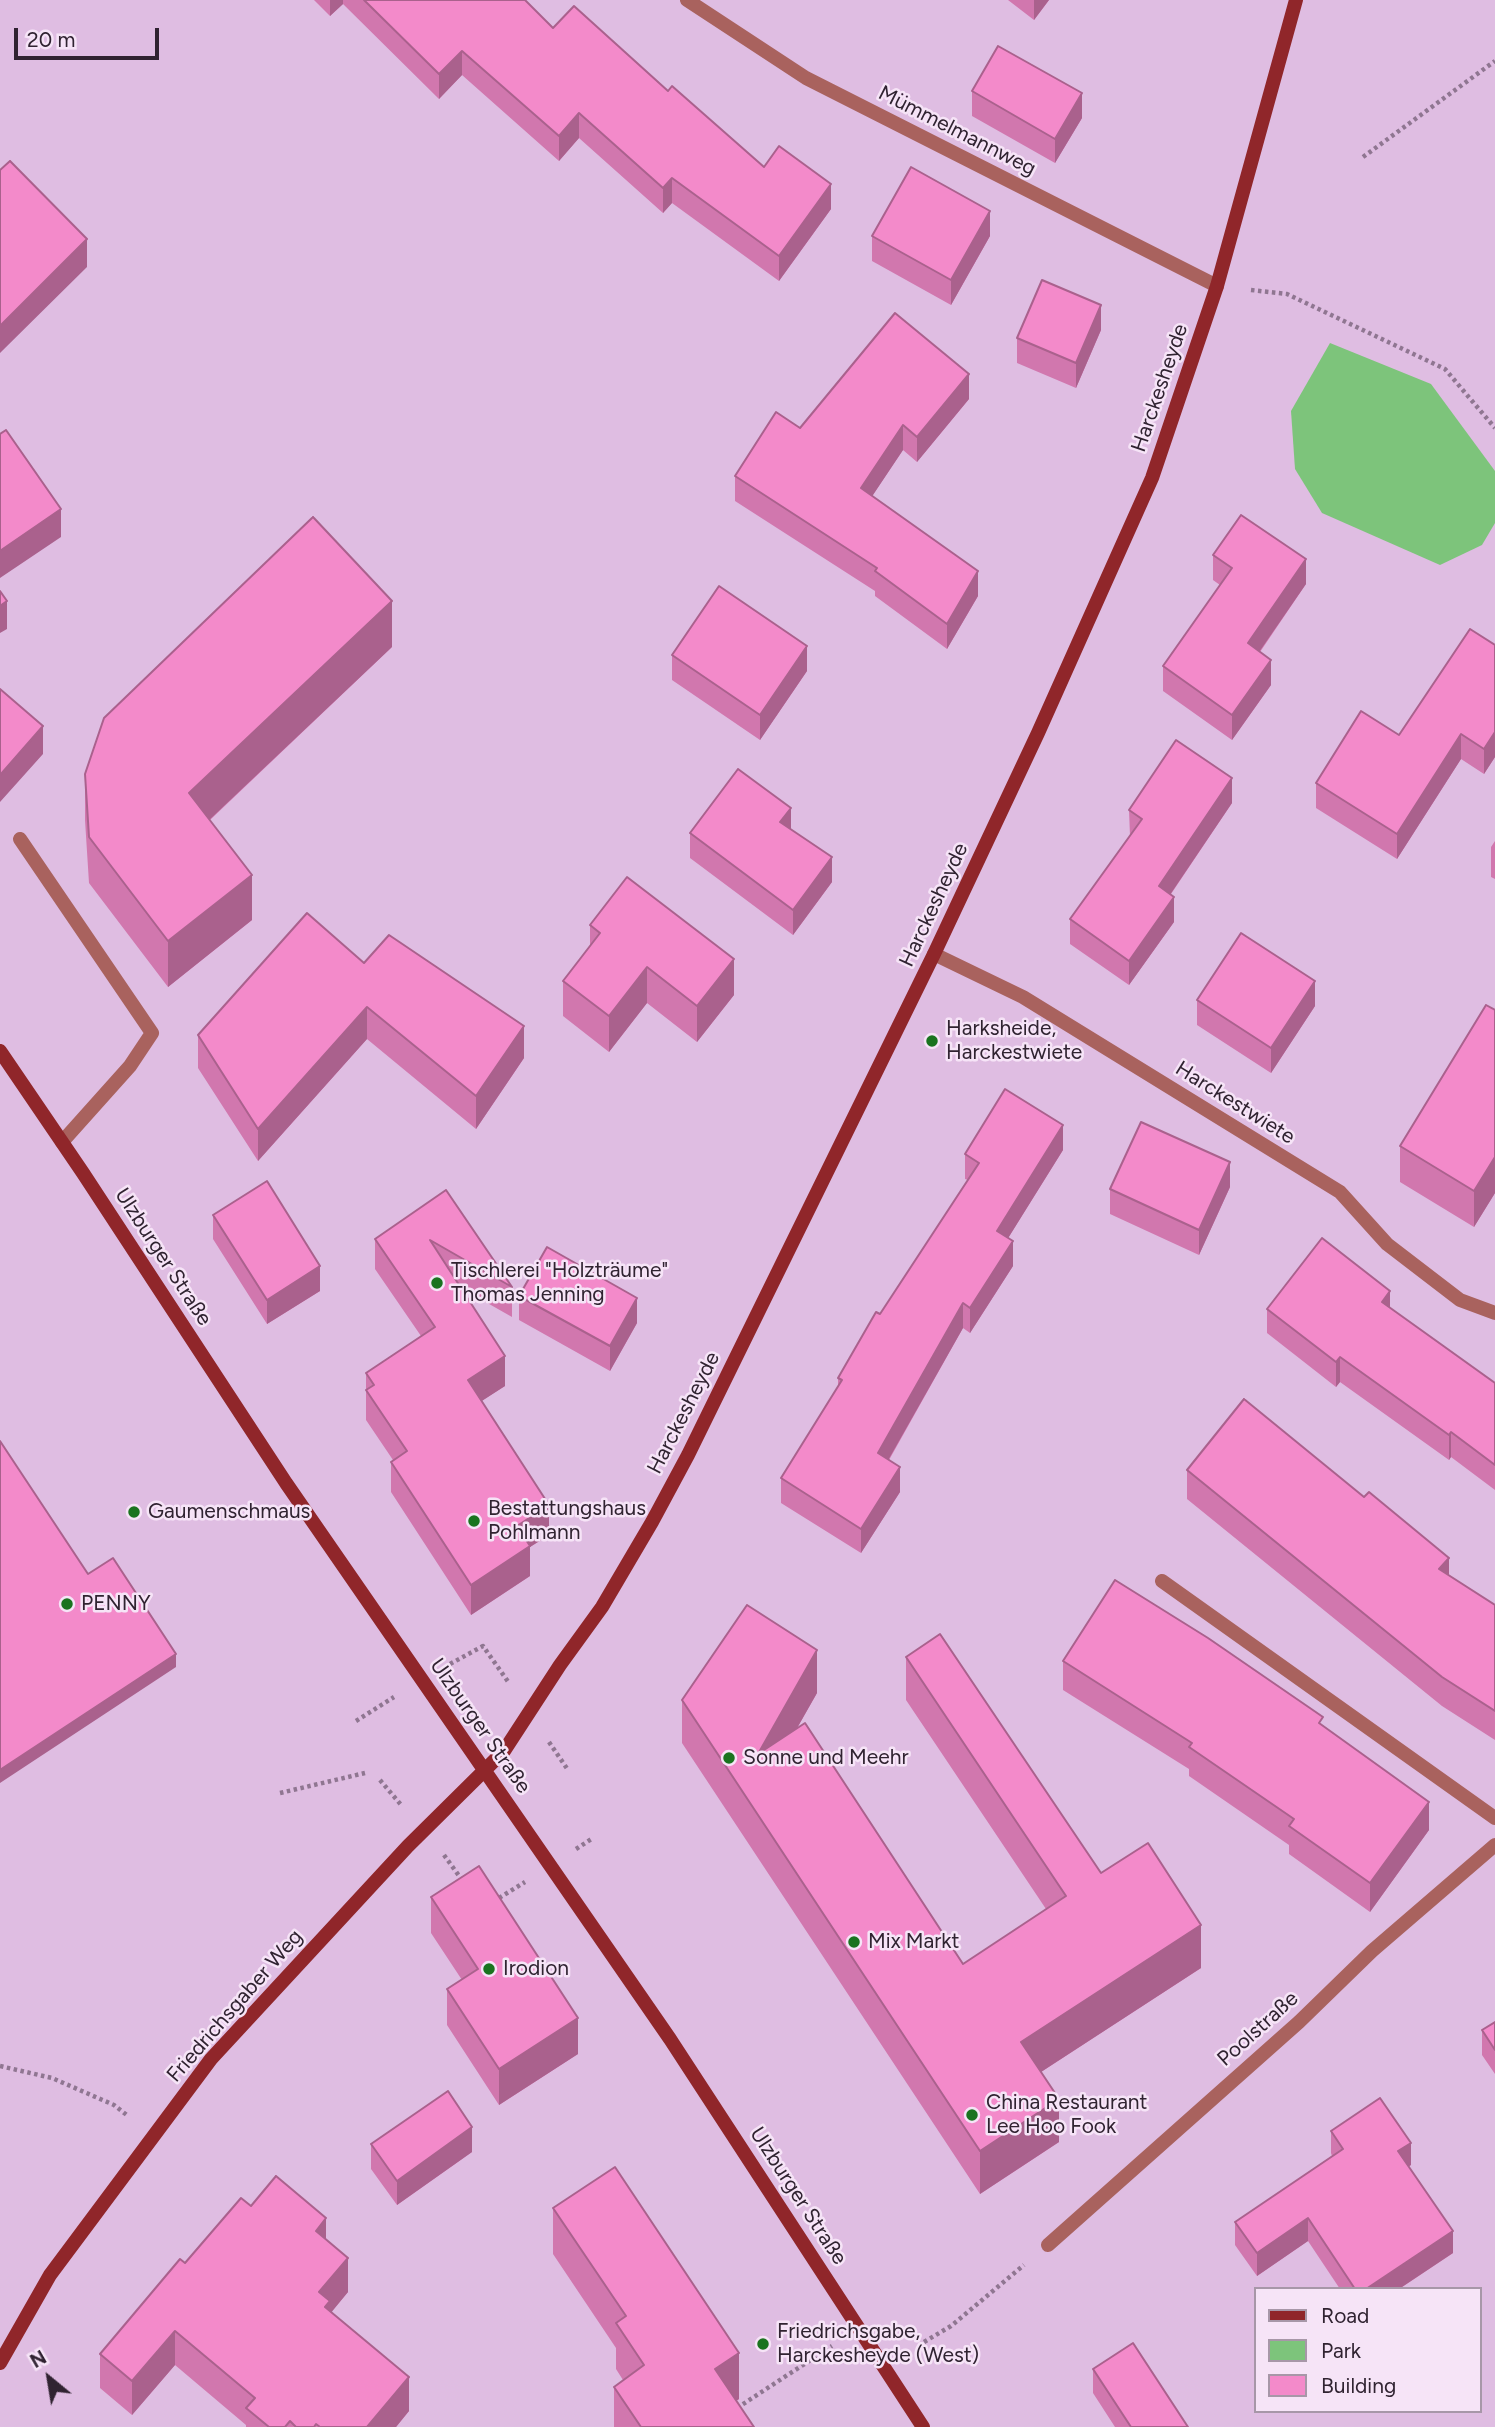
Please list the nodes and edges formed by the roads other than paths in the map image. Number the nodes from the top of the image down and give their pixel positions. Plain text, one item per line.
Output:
1 (687, 0) edge
2 (1296, 0) edge
3 (1217, 286) junction
4 (20, 839) dead end
5 (934, 954) junction
6 (0, 1051) edge
7 (62, 1142) junction
8 (1495, 1313) edge
9 (1162, 1581) dead end
10 (485, 1770) junction
11 (1495, 1818) edge
12 (1495, 1845) edge
13 (1048, 2245) road end
14 (0, 2363) edge
15 (923, 2427) edge

1 - 3 street, Mümmelmannweg
2 - 3 main road, Harckesheyde
3 - 5 main road, Harckesheyde
4 - 7 street
5 - 8 street, Harckestwiete
5 - 10 main road, Harckesheyde
6 - 7 main road, Ulzburger Straße
7 - 10 main road, Ulzburger Straße
9 - 11 street
10 - 14 main road, Friedrichsgaber Weg
10 - 15 main road, Ulzburger Straße
12 - 13 street, Poolstraße

